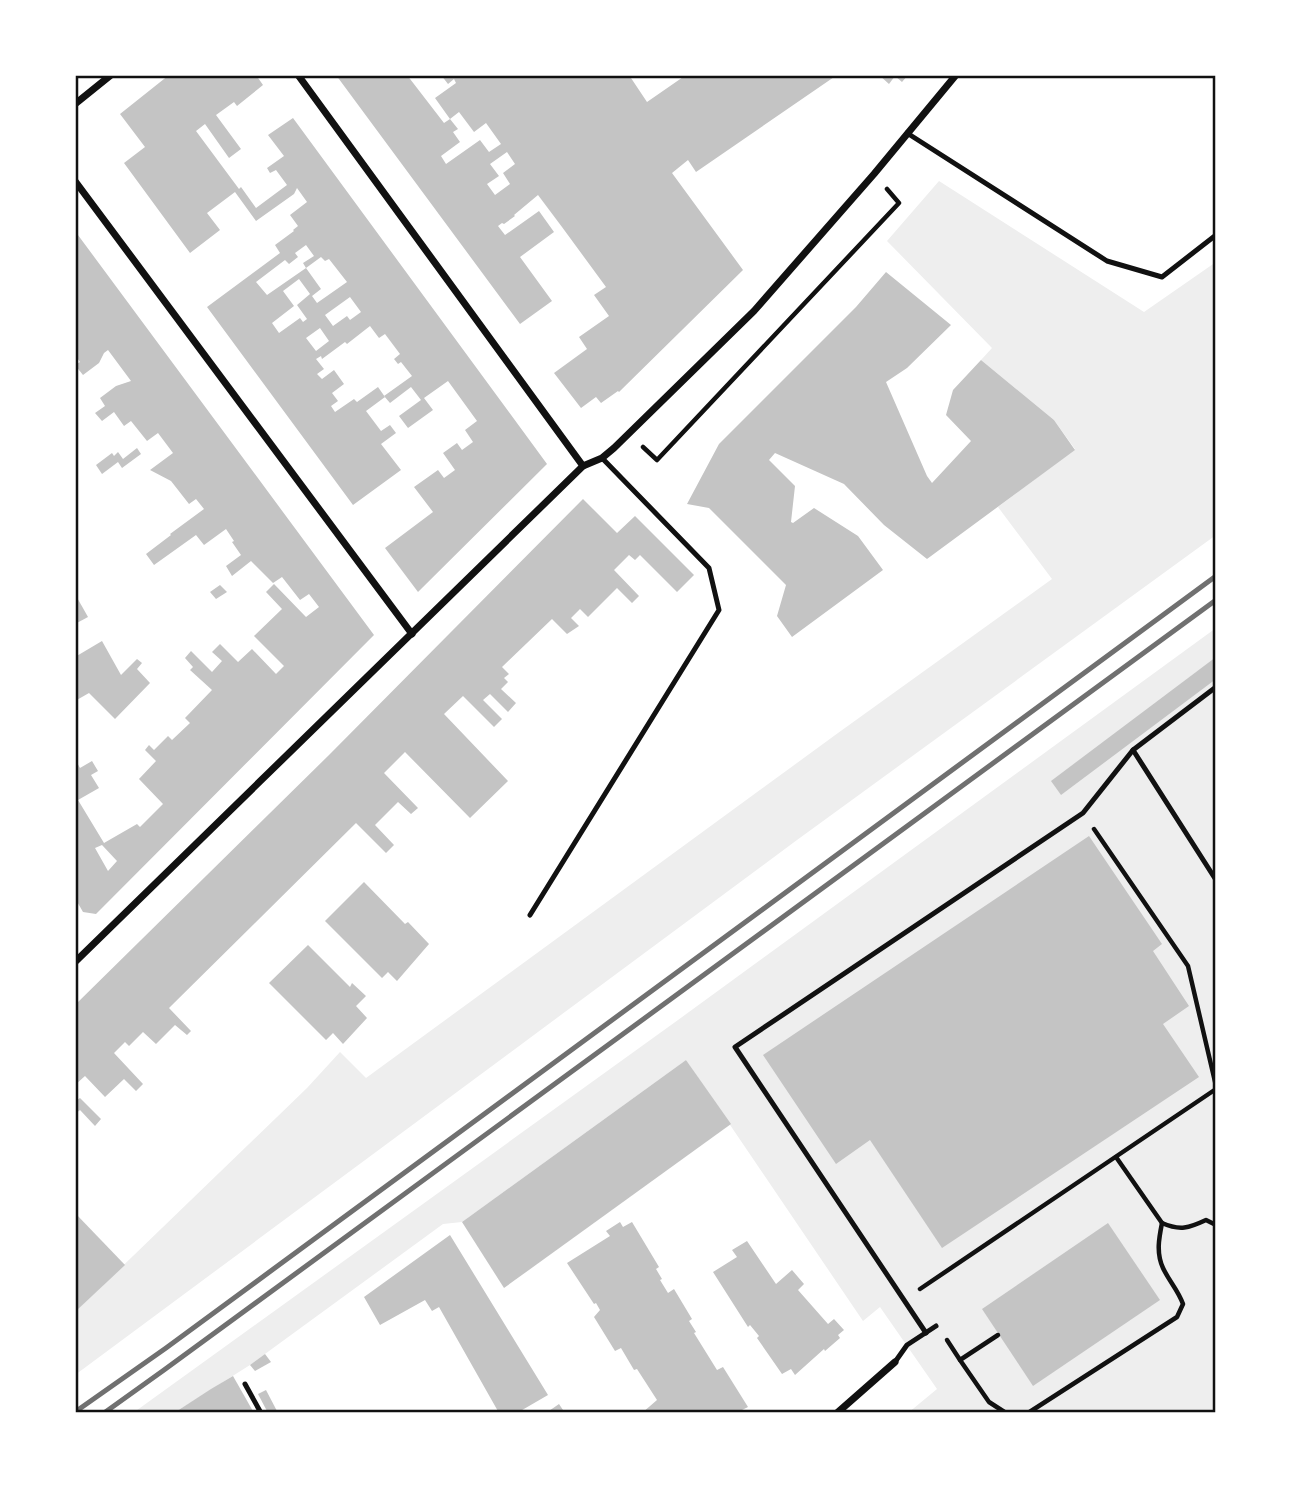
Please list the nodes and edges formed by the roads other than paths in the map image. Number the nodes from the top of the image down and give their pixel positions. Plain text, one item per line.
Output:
1 (111, 75) edge
2 (298, 75) edge
3 (956, 75) edge
4 (75, 104) edge
5 (907, 133) junction
6 (75, 181) edge
7 (1216, 235) edge
8 (602, 458) junction
9 (583, 466) junction
10 (412, 634) junction
11 (1216, 687) edge
12 (1133, 750) junction
13 (1216, 880) edge
14 (530, 915) dead end
15 (75, 962) edge
16 (936, 1326) road end
17 (926, 1333) junction
18 (895, 1362) joint
19 (244, 1384) dead end
20 (261, 1413) edge
21 (837, 1413) edge

1 - 4 street
2 - 9 street
3 - 5 street
5 - 7 lane
5 - 8 street
6 - 10 street
8 - 9 street
8 - 14 lane
9 - 10 street
10 - 15 street
11 - 12 lane
12 - 13 lane
12 - 17 lane
16 - 17 lane
17 - 18 lane
18 - 21 street
19 - 20 lane

